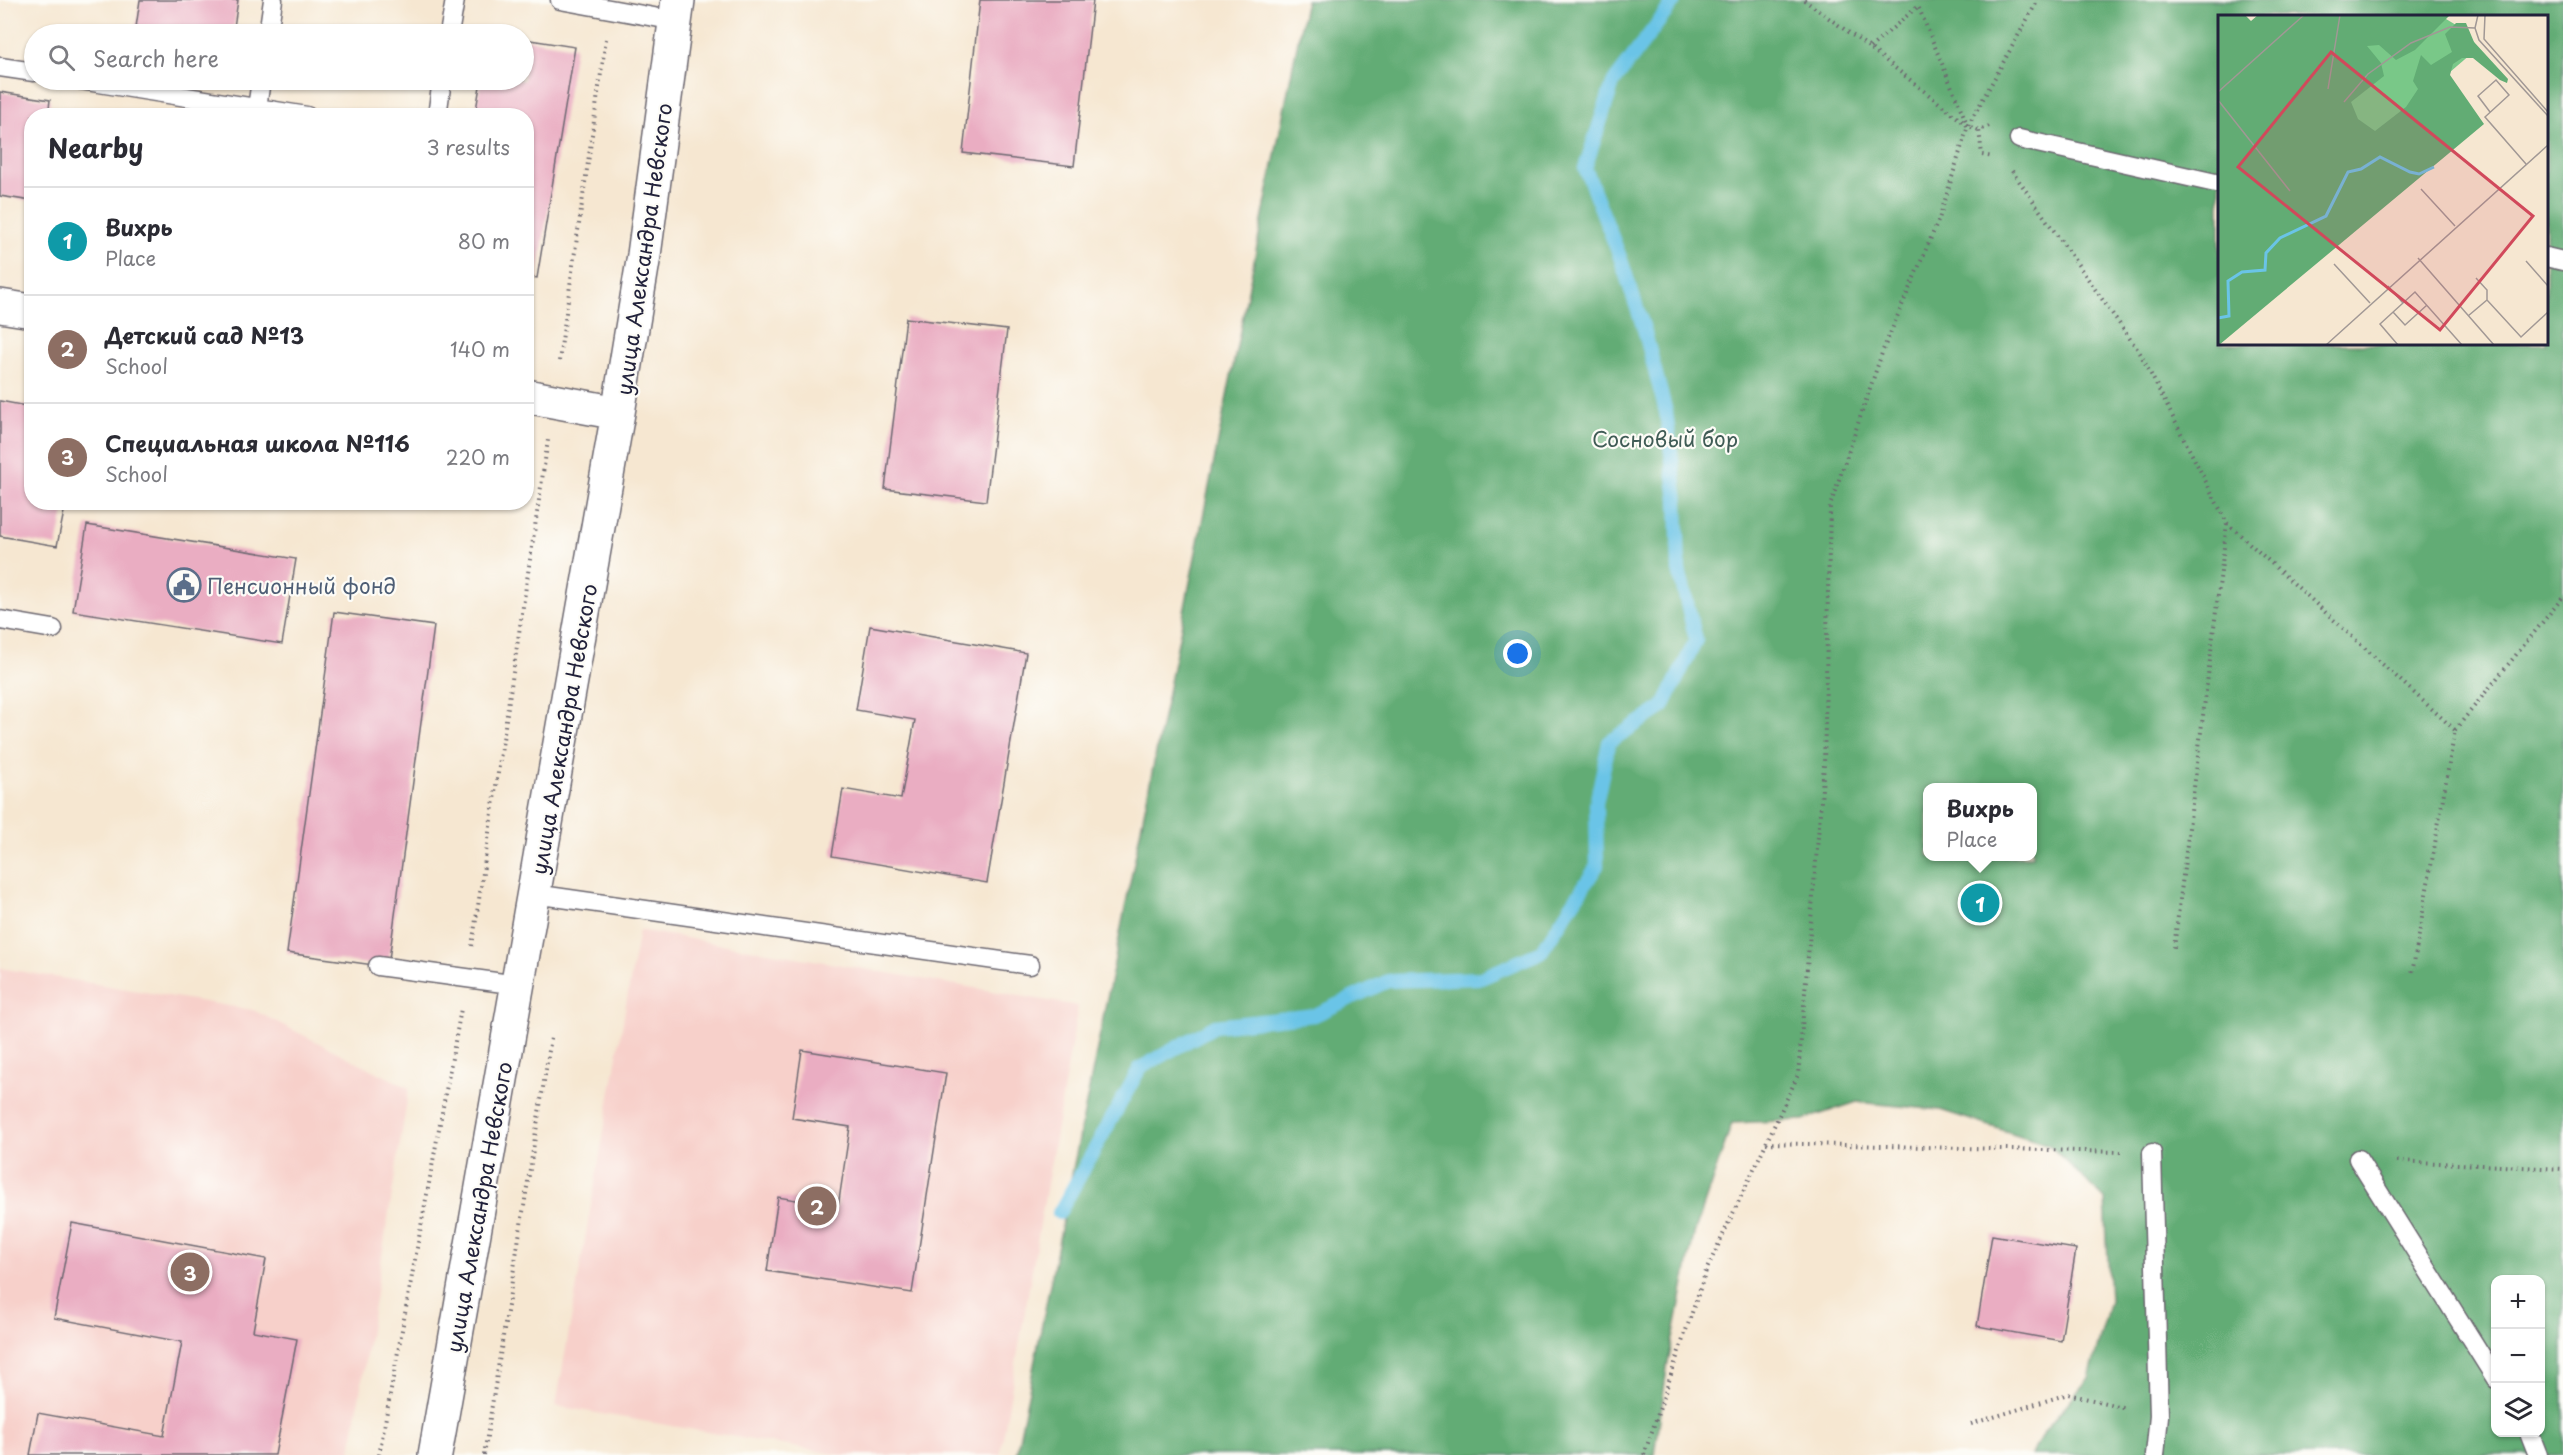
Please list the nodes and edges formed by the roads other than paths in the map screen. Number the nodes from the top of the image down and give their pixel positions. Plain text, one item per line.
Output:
1 (273, 0) edge
2 (455, 0) edge
3 (560, 0) edge
4 (677, 11) edge
5 (269, 24) edge
6 (451, 24) edge
7 (0, 66) edge
8 (24, 70) edge
9 (143, 90) edge
10 (260, 90) edge
11 (441, 90) edge
12 (257, 108) joint
13 (438, 108) edge
14 (2019, 139) dead end
15 (2218, 184) edge
16 (2548, 257) edge
17 (2563, 261) edge
18 (0, 306) edge
19 (24, 310) edge
20 (540, 399) edge
21 (618, 413) junction
22 (0, 620) edge
23 (52, 628) dead end
24 (534, 894) junction
25 (1030, 965) dead end
26 (378, 966) dead end
27 (518, 985) junction
28 (2152, 1153) road end
29 (2358, 1159) road end
30 (2491, 1371) edge
31 (2531, 1437) edge
32 (435, 1455) edge
33 (2155, 1455) edge
34 (2538, 1455) edge

1 - 5 lane
2 - 6 lane
3 - 4 lane
4 - 21 street, улица Александра Невского
7 - 8 lane
9 - 12 lane
10 - 12 lane
11 - 13 lane
14 - 15 lane
16 - 17 lane
18 - 19 street
20 - 21 street
21 - 24 street, улица Александра Невского
22 - 23 lane
24 - 25 lane
24 - 27 street, улица Александра Невского
26 - 27 lane
27 - 32 street, улица Александра Невского
28 - 33 lane
29 - 30 lane
31 - 34 lane

